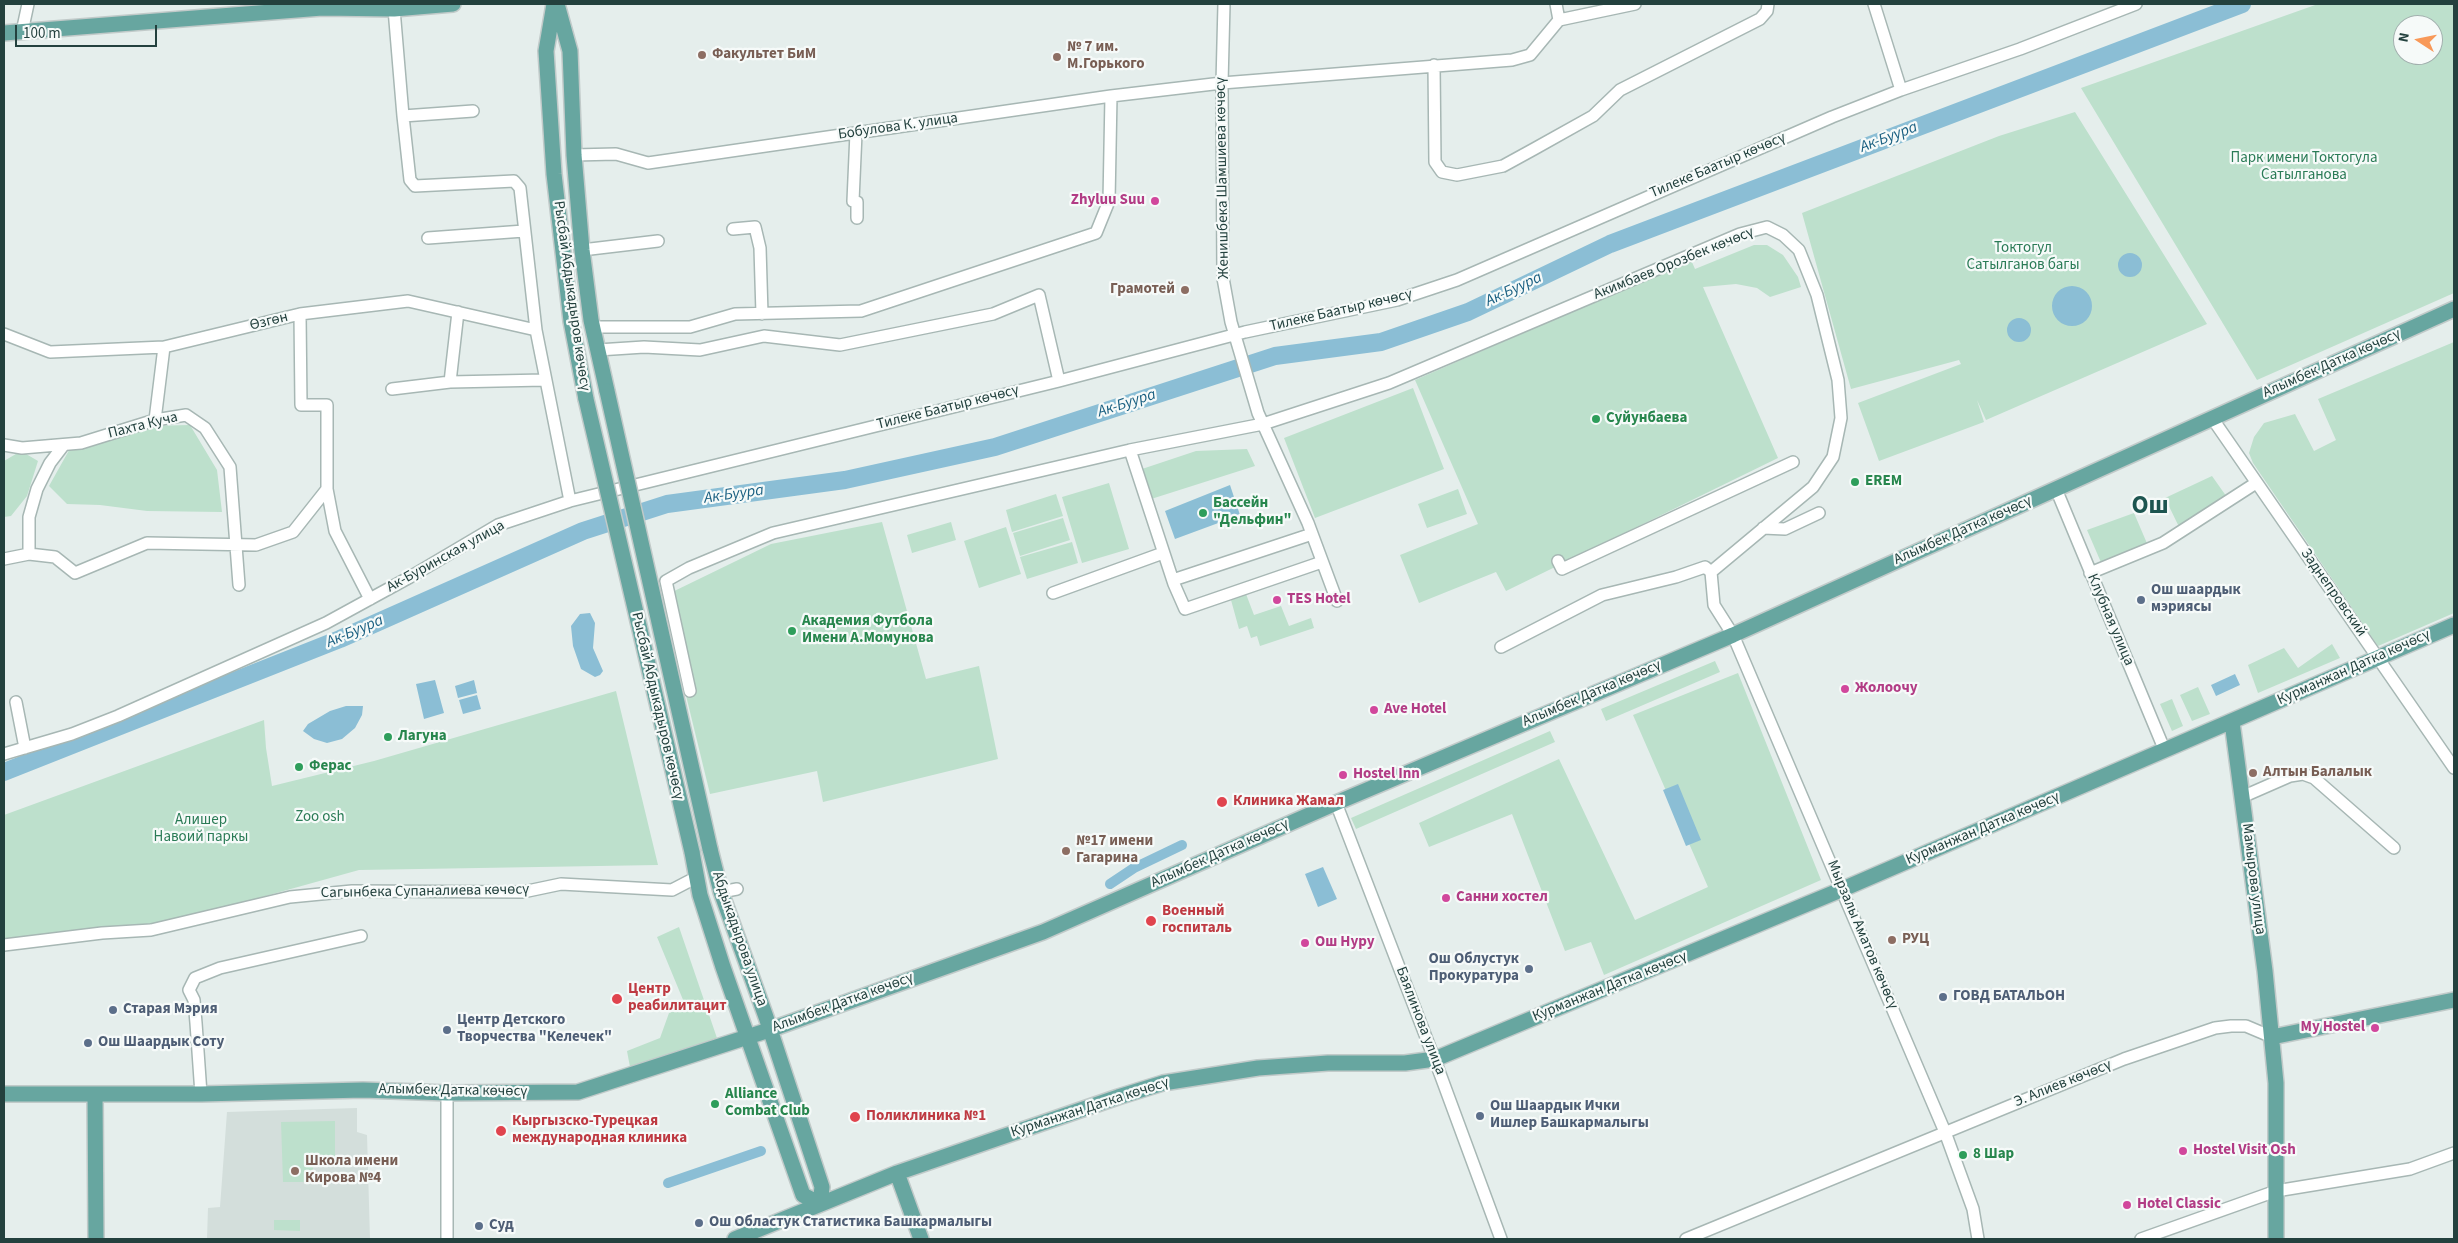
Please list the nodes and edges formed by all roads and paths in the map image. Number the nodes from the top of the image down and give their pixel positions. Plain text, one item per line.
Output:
1 (28, 4) edge
2 (453, 4) edge
3 (555, 4) edge
4 (1224, 4) edge
5 (1556, 4) edge
6 (1635, 4) edge
7 (1768, 4) edge
8 (1874, 4) edge
9 (2136, 4) edge
10 (394, 9) junction
11 (1559, 20) junction
12 (22, 32) junction
13 (4, 33) edge
14 (1434, 65) junction
15 (1222, 83) junction
16 (1901, 90) junction
17 (1111, 96) junction
18 (473, 111) dead end
19 (403, 116) junction
20 (856, 133) junction
21 (574, 155) junction
22 (857, 218) dead end
23 (733, 229) dead end
24 (524, 231) junction
25 (428, 238) dead end
26 (658, 241) dead end
27 (582, 250) junction
28 (2454, 309) edge
29 (458, 312) junction
30 (300, 314) junction
31 (762, 314) junction
32 (593, 327) junction
33 (536, 330) junction
34 (4, 334) edge
35 (1234, 335) junction
36 (164, 347) junction
37 (598, 350) junction
38 (544, 380) junction
39 (1059, 381) junction
40 (450, 382) junction
41 (392, 389) dead end
42 (2212, 418) junction
43 (155, 420) junction
44 (1263, 424) junction
45 (4, 445) edge
46 (63, 446) junction
47 (1130, 450) junction
48 (1793, 462) dead end
49 (2256, 483) junction
50 (326, 489) junction
51 (2056, 489) junction
52 (570, 501) junction
53 (1819, 513) dead end
54 (1763, 528) junction
55 (1312, 534) junction
56 (237, 545) junction
57 (1163, 553) junction
58 (30, 554) junction
59 (4, 559) edge
60 (1558, 561) dead end
61 (1322, 562) junction
62 (1711, 572) junction
63 (2090, 573) junction
64 (1173, 580) junction
65 (238, 585) dead end
66 (1053, 593) dead end
67 (370, 598) junction
68 (1337, 601) dead end
69 (2454, 625) edge
70 (1733, 635) junction
71 (1501, 647) dead end
72 (2378, 657) junction
73 (690, 691) dead end
74 (16, 702) dead end
75 (2232, 722) junction
76 (25, 748) junction
77 (2165, 751) junction
78 (4, 754) edge
79 (2454, 768) edge
80 (2242, 798) junction
81 (1336, 803) junction
82 (2394, 848) dead end
83 (710, 849) joint
84 (697, 877) junction
85 (737, 889) dead end
86 (1843, 889) junction
87 (721, 892) junction
88 (361, 936) dead end
89 (4, 945) edge
90 (2454, 1000) edge
91 (769, 1030) junction
92 (747, 1037) junction
93 (2272, 1037) junction
94 (1435, 1059) junction
95 (447, 1092) junction
96 (4, 1094) edge
97 (95, 1094) junction
98 (201, 1094) junction
99 (1946, 1132) junction
100 (2454, 1153) edge
101 (897, 1173) junction
102 (2276, 1191) junction
103 (820, 1204) junction
104 (96, 1239) edge
105 (447, 1239) edge
106 (734, 1239) edge
107 (921, 1239) edge
108 (1501, 1239) edge
109 (1686, 1239) edge
110 (1978, 1239) edge
111 (2141, 1239) edge
112 (2276, 1239) edge

1 - 12 street
2 - 10 main road
3 - 21 main road, Рысбай Абдыкадыров көчөсү
3 - 84 main road, Рысбай Абдыкадыров көчөсү, bridge
4 - 15 street, Женишбека Шамшиева көчөсү
5 - 11 street
6 - 11 street
7 - 14 street
8 - 16 street
9 - 16 street, Тилеке Баатыр көчөсү
10 - 12 main road
10 - 19 street
11 - 14 street, Бобулова К. улица
12 - 13 main road
14 - 15 street, Бобулова К. улица
15 - 17 street, Бобулова К. улица
15 - 35 street, Женишбека Шамшиева көчөсү
16 - 35 street, Тилеке Баатыр көчөсү
17 - 20 street, Бобулова К. улица
17 - 31 street
18 - 19 street
19 - 24 street
20 - 21 street, Бобулова К. улица
20 - 22 street
21 - 27 main road, Рысбай Абдыкадыров көчөсү
23 - 31 street
24 - 25 street
24 - 33 street
26 - 27 street
27 - 32 main road, Рысбай Абдыкадыров көчөсү
28 - 42 main road, Алымбек Датка көчөсү
29 - 30 street, Өзгөн
29 - 33 street, Өзгөн
29 - 40 street
30 - 36 street, Өзгөн
30 - 50 street
31 - 32 street
32 - 37 main road, Рысбай Абдыкадыров көчөсү
33 - 38 street
34 - 36 street, Өзгөн
35 - 39 street, Тилеке Баатыр көчөсү
35 - 44 street, Женишбека Шамшиева көчөсү
36 - 43 street
37 - 39 street
37 - 83 main road, Рысбай Абдыкадыров көчөсү, bridge
38 - 40 street
38 - 52 street
39 - 52 street, Тилеке Баатыр көчөсү
40 - 41 street
42 - 49 street, Заднепровский
42 - 51 main road, Алымбек Датка көчөсү
43 - 46 street, Пахта Кучa
43 - 56 street, Пахта Кучa
44 - 47 street
44 - 54 street, Акимбаев Орозбек көчөсү
44 - 55 street, Женишбека Шамшиева көчөсү
45 - 46 street, Пахта Кучa
46 - 58 street
47 - 57 street
47 - 73 street
48 - 60 street
49 - 63 street
49 - 72 street, Заднепровский
50 - 56 street
50 - 67 street
51 - 63 street, Клубная улица
51 - 70 main road, Алымбек Датка көчөсү
52 - 67 street, Ак-Буринская улица
53 - 54 street
54 - 62 street, Акимбаев Орозбек көчөсү
55 - 61 street, Женишбека Шамшиева көчөсү
55 - 64 street
56 - 58 street
56 - 65 street, Пахта Кучa
57 - 64 street
57 - 66 street
58 - 59 street
61 - 64 street
61 - 68 street, Женишбека Шамшиева көчөсү
62 - 70 street
62 - 71 street
63 - 77 street, Клубная улица
67 - 76 street, Ак-Буринская улица
69 - 72 main road, Курманжан Датка көчөсү
70 - 81 main road, Алымбек Датка көчөсү
70 - 86 street, Мырзалы Аматов көчөсү
72 - 75 main road, Курманжан Датка көчөсү
72 - 79 street, Заднепровский
74 - 76 street
75 - 77 main road, Курманжан Датка көчөсү
75 - 80 main road, Мамырова улица
76 - 78 street, Ак-Буринская улица
77 - 86 main road, Курманжан Датка көчөсү
80 - 82 street
80 - 93 main road, Мамырова улица
81 - 91 main road, Алымбек Датка көчөсү
81 - 94 street, Баялинова улица
83 - 87 main road, Абдыкадырова улица
84 - 89 street, Сагынбека Супаналиева көчөсү
84 - 92 main road, Рысбай Абдыкадыров көчөсү
85 - 87 street
86 - 94 main road, Курманжан Датка көчөсү
86 - 99 street, Мырзалы Аматов көчөсү
87 - 91 main road, Абдыкадырова улица
88 - 98 street
90 - 93 main road
91 - 92 main road, Алымбек Датка көчөсү
91 - 103 main road
92 - 95 main road, Алымбек Датка көчөсү
92 - 103 main road, Рысбай Абдыкадыров көчөсү
93 - 99 street, Э. Алиев көчөсү
93 - 102 main road, Мамырова улица
94 - 101 main road, Курманжан Датка көчөсү
94 - 108 street, Баялинова улица
95 - 98 main road, Алымбек Датка көчөсү
95 - 105 street
96 - 97 main road, Алымбек Датка көчөсү
97 - 98 main road, Алымбек Датка көчөсү
97 - 104 main road
99 - 109 street, Э. Алиев көчөсү
99 - 110 street, Мырзалы Аматов көчөсү
100 - 102 street
101 - 103 main road, Курманжан Датка көчөсү
101 - 107 main road
102 - 111 street
102 - 112 main road, Мамырова улица
103 - 106 main road, Курманжан Датка көчөсү

